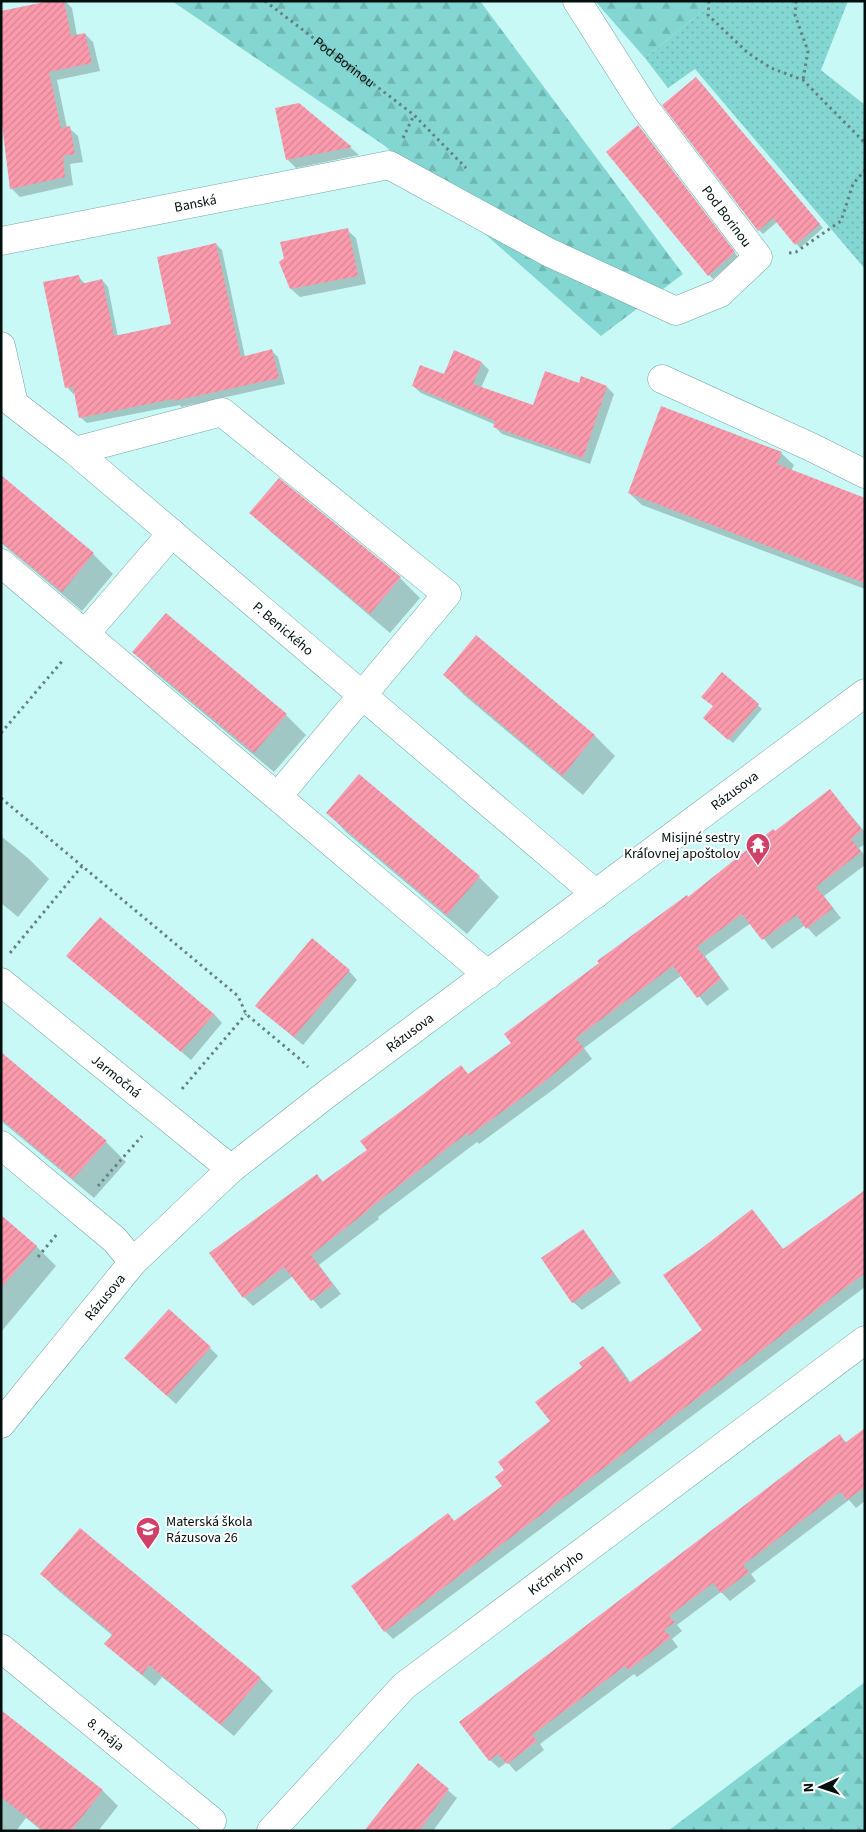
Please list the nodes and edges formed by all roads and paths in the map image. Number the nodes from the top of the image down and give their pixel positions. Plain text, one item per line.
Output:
1 (265, 1) edge
2 (577, 1) edge
3 (709, 1) edge
4 (796, 1) edge
5 (803, 80) junction
6 (865, 143) edge
7 (389, 165) joint
8 (468, 170) dead end
9 (865, 170) edge
10 (1, 240) edge
11 (758, 256) junction
12 (1, 346) edge
13 (662, 379) dead end
14 (8, 407) edge
15 (75, 451) junction
16 (865, 474) edge
17 (172, 533) junction
18 (1, 563) edge
19 (85, 634) junction
20 (865, 693) edge
21 (363, 696) junction
22 (1, 733) edge
23 (278, 796) junction
24 (1, 798) edge
25 (82, 866) junction
26 (596, 894) junction
27 (4, 969) edge
28 (488, 975) junction
29 (246, 1014) junction
30 (328, 1093) junction
31 (162, 1113) junction
32 (1, 1145) edge
33 (231, 1169) junction
34 (78, 1209) junction
35 (49, 1243) dead end
36 (38, 1257) dead end
37 (134, 1262) junction
38 (865, 1340) edge
39 (1, 1424) edge
40 (1, 1648) edge
41 (212, 1821) dead end
42 (279, 1828) edge

1 - 8 path, Pod Borinou
2 - 11 street, Pod Borinou
3 - 5 path
4 - 5 path
5 - 6 path
7 - 10 street, Banská
7 - 11 street, Pod Borinou
9 - 11 path
12 - 14 street, P. Benického
13 - 16 street
14 - 15 street, P. Benického
15 - 17 street, P. Benického
15 - 21 street
17 - 19 street
17 - 21 street, P. Benického
18 - 19 street
19 - 22 path
19 - 23 street
20 - 26 street, Rázusova
21 - 23 street
21 - 26 street, P. Benického
23 - 28 street
24 - 25 path
25 - 27 path
25 - 29 path
26 - 28 street, Rázusova
27 - 31 street, Jarmočná
28 - 30 street, Rázusova
29 - 30 path
29 - 31 path
30 - 33 street, Rázusova
31 - 33 street, Jarmočná
31 - 34 path
32 - 34 street
33 - 37 street, Rázusova
34 - 37 street
35 - 36 path
37 - 39 street, Rázusova
38 - 42 street, Krčméryho
40 - 41 street, 8. mája

